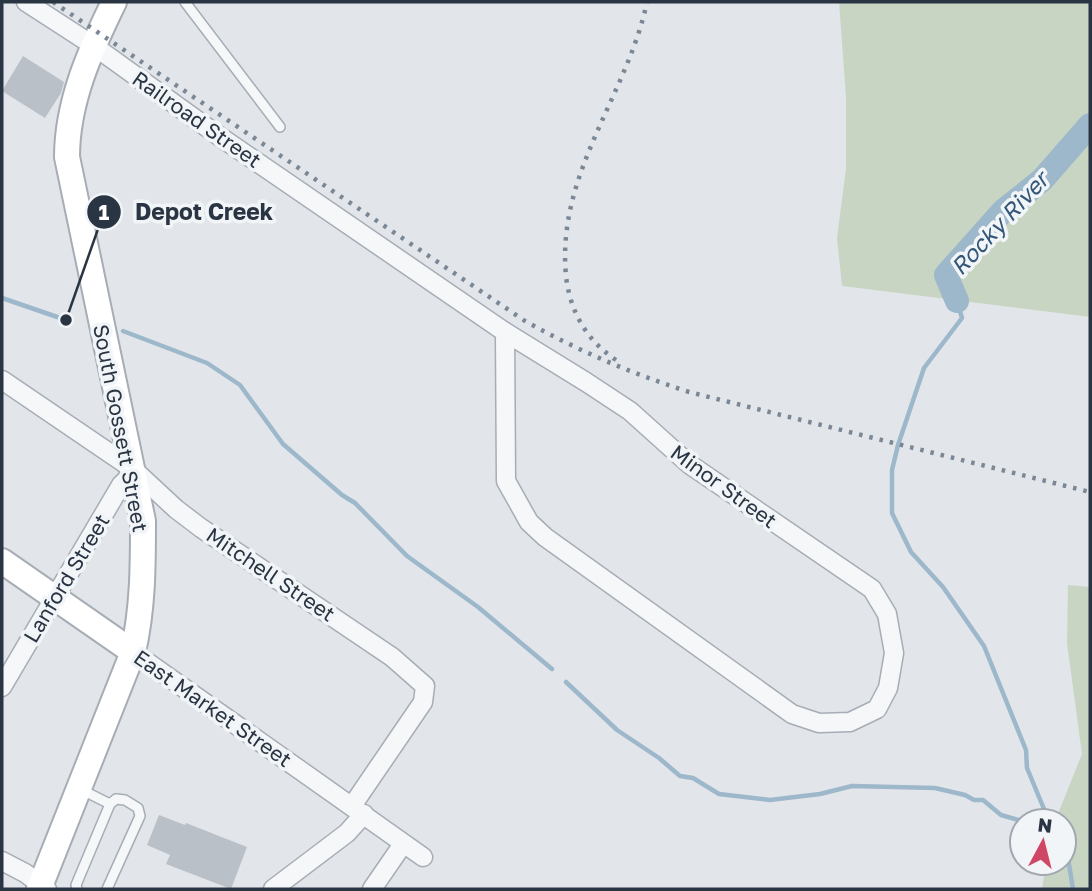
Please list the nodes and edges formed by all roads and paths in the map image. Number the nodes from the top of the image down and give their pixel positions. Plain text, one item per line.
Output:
1 (26, 2) edge
2 (114, 2) edge
3 (185, 2) edge
4 (94, 46) junction
5 (280, 127) dead end
6 (505, 332) junction
7 (2, 380) edge
8 (134, 472) junction
9 (2, 561) edge
10 (53, 597) junction
11 (134, 652) junction
12 (2, 687) edge
13 (79, 788) junction
14 (110, 804) junction
15 (358, 810) junction
16 (403, 844) junction
17 (423, 857) dead end
18 (2, 861) edge
19 (42, 888) edge
20 (76, 888) edge
21 (107, 889) edge
22 (273, 889) edge
23 (372, 889) edge

1 - 4 street, Railroad Street
2 - 4 main road, South Gossett Street
3 - 5 lane
4 - 6 street, Railroad Street
4 - 8 main road, South Gossett Street
6 - 6 street, Minor Street
7 - 8 street, Mitchell Street
8 - 10 street, Lanford Street
8 - 11 main road, South Gossett Street
8 - 15 street, Mitchell Street
9 - 10 main road, East Market Street
10 - 11 main road, East Market Street
10 - 12 street, Lanford Street
11 - 13 main road, South Gossett Street
11 - 15 street, East Market Street
13 - 14 lane
13 - 19 main road, South Gossett Street
14 - 20 lane
14 - 21 lane
15 - 16 street, East Market Street
15 - 22 street
16 - 17 street, East Market Street
16 - 23 street
18 - 19 street

